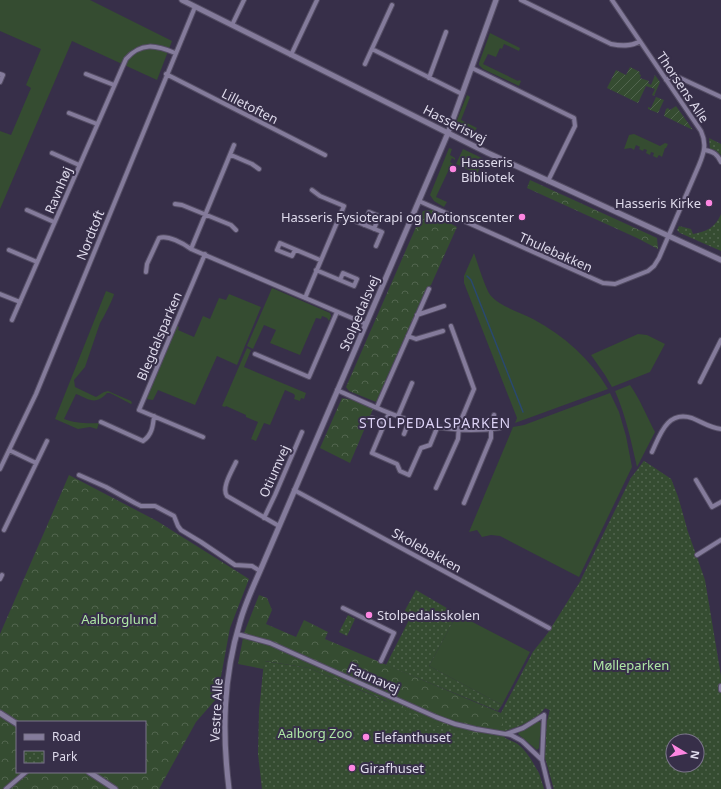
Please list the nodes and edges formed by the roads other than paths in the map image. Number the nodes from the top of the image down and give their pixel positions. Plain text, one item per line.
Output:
1 (182, 0) edge
2 (244, 0) edge
3 (317, 0) edge
4 (496, 0) edge
5 (521, 0) edge
6 (612, 0) edge
7 (392, 5) dead end
8 (195, 7) junction
9 (232, 25) junction
10 (446, 32) dead end
11 (640, 41) junction
12 (372, 49) junction
13 (175, 53) junction
14 (291, 55) junction
15 (365, 64) dead end
16 (472, 68) junction
17 (0, 74) edge
18 (86, 74) dead end
19 (166, 74) junction
20 (429, 78) junction
21 (666, 80) junction
22 (0, 82) edge
23 (114, 85) junction
24 (462, 94) junction
25 (721, 97) edge
26 (69, 113) dead end
27 (97, 124) junction
28 (448, 133) junction
29 (234, 146) dead end
30 (705, 150) junction
31 (52, 153) dead end
32 (231, 155) junction
33 (325, 155) dead end
34 (721, 162) edge
35 (79, 165) junction
36 (259, 169) dead end
37 (548, 181) junction
38 (312, 190) dead end
39 (420, 201) junction
40 (175, 204) dead end
41 (27, 210) dead end
42 (205, 215) junction
43 (340, 215) junction
44 (54, 222) junction
45 (364, 225) junction
46 (374, 229) junction
47 (236, 230) dead end
48 (669, 236) junction
49 (376, 246) dead end
50 (191, 249) junction
51 (9, 250) dead end
52 (295, 250) dead end
53 (205, 254) junction
54 (320, 260) junction
55 (721, 260) edge
56 (37, 262) junction
57 (316, 270) junction
58 (146, 272) dead end
59 (340, 280) dead end
60 (429, 289) dead end
61 (0, 294) edge
62 (305, 298) junction
63 (20, 302) junction
64 (444, 306) dead end
65 (337, 312) junction
66 (417, 315) junction
67 (12, 320) dead end
68 (366, 324) junction
69 (451, 326) dead end
70 (443, 331) dead end
71 (408, 336) junction
72 (721, 340) edge
73 (255, 354) dead end
74 (700, 382) dead end
75 (412, 383) dead end
76 (337, 390) junction
77 (377, 407) junction
78 (389, 413) junction
79 (494, 415) dead end
80 (154, 416) junction
81 (398, 416) junction
82 (372, 418) dead end
83 (410, 421) junction
84 (101, 422) dead end
85 (385, 423) junction
86 (437, 428) junction
87 (500, 428) dead end
88 (491, 429) junction
89 (721, 429) edge
90 (459, 430) junction
91 (302, 432) dead end
92 (404, 434) dead end
93 (203, 437) dead end
94 (47, 441) dead end
95 (9, 450) junction
96 (652, 452) dead end
97 (36, 462) junction
98 (236, 462) dead end
99 (0, 469) edge
100 (79, 475) dead end
101 (696, 480) dead end
102 (436, 488) dead end
103 (294, 490) junction
104 (721, 502) edge
105 (464, 503) dead end
106 (264, 518) junction
107 (279, 526) junction
108 (4, 530) dead end
109 (721, 540) edge
110 (697, 555) dead end
111 (260, 571) junction
112 (343, 608) dead end
113 (549, 628) dead end
114 (237, 634) junction
115 (381, 660) dead end
116 (0, 713) edge
117 (16, 723) edge
118 (506, 734) junction
119 (542, 760) junction
120 (25, 773) edge
121 (91, 773) edge
122 (6, 789) edge
123 (115, 789) edge
124 (229, 789) edge
125 (549, 789) edge

1 - 8 street, Hasserisvej
2 - 9 street
3 - 14 street
4 - 16 street, Stolpedalsvej
5 - 11 street
6 - 11 street, Thorsens Alle
7 - 12 street
8 - 9 street, Hasserisvej
8 - 13 street, Nordtoft
9 - 14 street, Hasserisvej
10 - 20 street
11 - 21 street, Thorsens Alle
12 - 15 street
12 - 20 street
13 - 19 street, Nordtoft
13 - 23 street, Ravnhøj
14 - 28 street, Hasserisvej
16 - 24 street, Stolpedalsvej
16 - 37 street
17 - 22 street
18 - 23 street
19 - 33 street, Lilletoften
19 - 95 street, Nordtoft
20 - 24 street
21 - 25 street
21 - 30 street, Thorsens Alle
23 - 27 street, Ravnhøj
24 - 28 street, Stolpedalsvej
26 - 27 street
27 - 35 street, Ravnhøj
28 - 37 street, Hasserisvej
28 - 39 street, Stolpedalsvej
29 - 32 street
30 - 34 street
30 - 48 street
31 - 35 street, Ravnhøj
32 - 36 street
32 - 42 street
35 - 44 street, Ravnhøj
37 - 48 street, Hasserisvej
38 - 43 street
39 - 48 street, Thulebakken
39 - 68 street, Stolpedalsvej
40 - 42 street
41 - 44 street, Ravnhøj
42 - 47 street
42 - 50 street
43 - 45 street
43 - 54 street
44 - 56 street, Ravnhøj
45 - 46 street
45 - 46 street
46 - 49 street
48 - 55 street, Hasserisvej
50 - 53 street
50 - 58 street
51 - 56 street
52 - 54 street
53 - 62 street
53 - 80 street, Blegdalsparken
54 - 57 street
56 - 63 street, Ravnhøj
57 - 59 street
57 - 62 street
60 - 66 street
61 - 63 street
62 - 65 street
63 - 67 street, Ravnhøj
64 - 66 street
65 - 68 street
65 - 73 street
66 - 71 street
68 - 76 street, Stolpedalsvej
69 - 90 street
70 - 71 street
71 - 77 street
72 - 74 street
75 - 81 street
76 - 77 street
76 - 103 street, Stolpedalsvej
77 - 78 street
78 - 81 street
78 - 85 street
79 - 88 street
80 - 84 street
80 - 93 street, Blegdalsparken
81 - 83 street
82 - 85 street
83 - 86 street
83 - 92 street
85 - 86 street
86 - 90 street
87 - 88 street
88 - 90 street
88 - 105 street
89 - 96 street
90 - 102 street
91 - 106 street, Otiumvej
94 - 97 street
95 - 97 street
95 - 99 street, Nordtoft
97 - 108 street
98 - 106 street, Otiumvej
100 - 111 street
101 - 104 street
103 - 107 street, Stolpedalsvej
103 - 113 street, Skolebakken
106 - 107 street, Otiumvej
107 - 111 street, Stolpedalsvej
109 - 110 street
111 - 114 street, Stolpedalsvej
112 - 115 street
114 - 118 street, Faunavej
114 - 124 street, Vestre Alle
116 - 117 street
118 - 119 street, Faunavej
118 - 119 street
119 - 125 street
120 - 122 street
121 - 123 street

